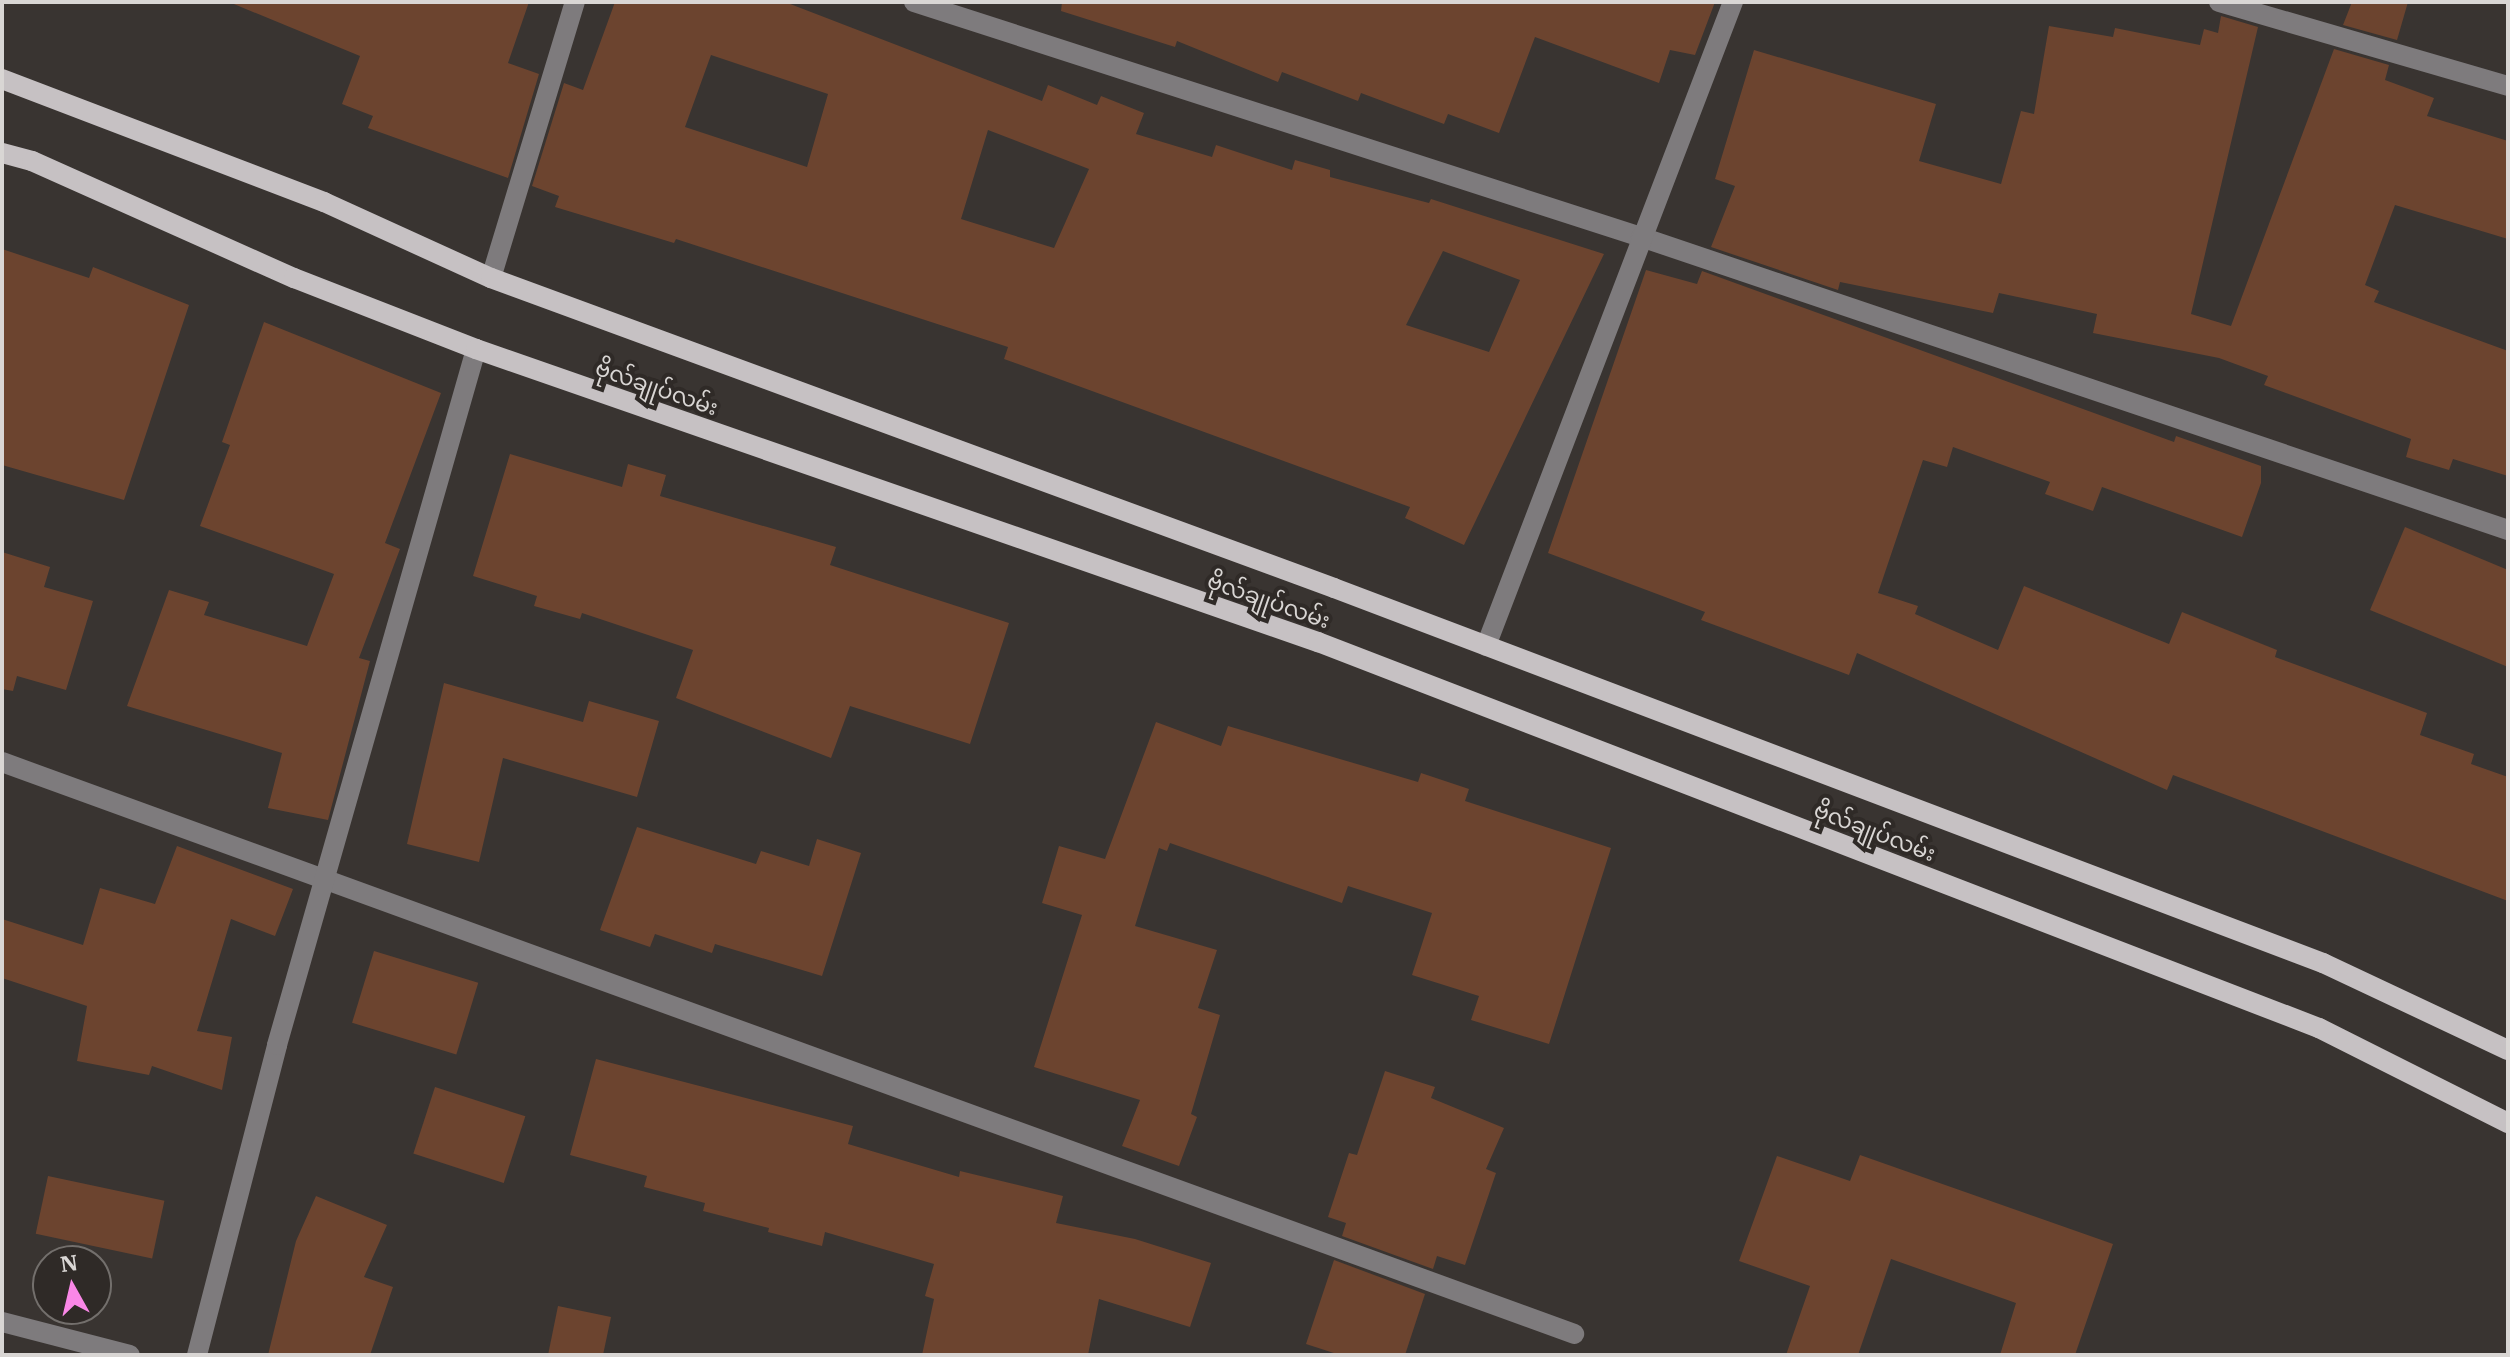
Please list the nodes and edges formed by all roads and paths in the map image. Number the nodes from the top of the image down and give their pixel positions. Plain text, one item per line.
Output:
1 (575, 2) edge
2 (914, 2) edge
3 (1733, 2) edge
4 (2219, 2) edge
5 (2, 79) edge
6 (2508, 86) edge
7 (2, 153) edge
8 (1641, 237) junction
9 (491, 278) junction
10 (476, 349) junction
11 (2508, 530) edge
12 (1486, 646) junction
13 (2, 762) edge
14 (328, 879) junction
15 (2508, 1050) edge
16 (2508, 1123) edge
17 (2, 1322) edge
18 (1574, 1334) dead end
19 (130, 1355) edge
20 (197, 1355) edge

1 - 9 street
2 - 8 street
3 - 8 street
4 - 6 street
5 - 9 main road, ဗိုလ်ချုပ်လမ်း
7 - 10 main road, ဗိုလ်ချုပ်လမ်း
8 - 11 street
8 - 12 street
9 - 12 main road, ဗိုလ်ချုပ်လမ်း
10 - 14 street
10 - 16 main road, ဗိုလ်ချုပ်လမ်း
12 - 15 main road, ဗိုလ်ချုပ်လမ်း
13 - 14 street
14 - 18 street
14 - 20 street
17 - 19 street

